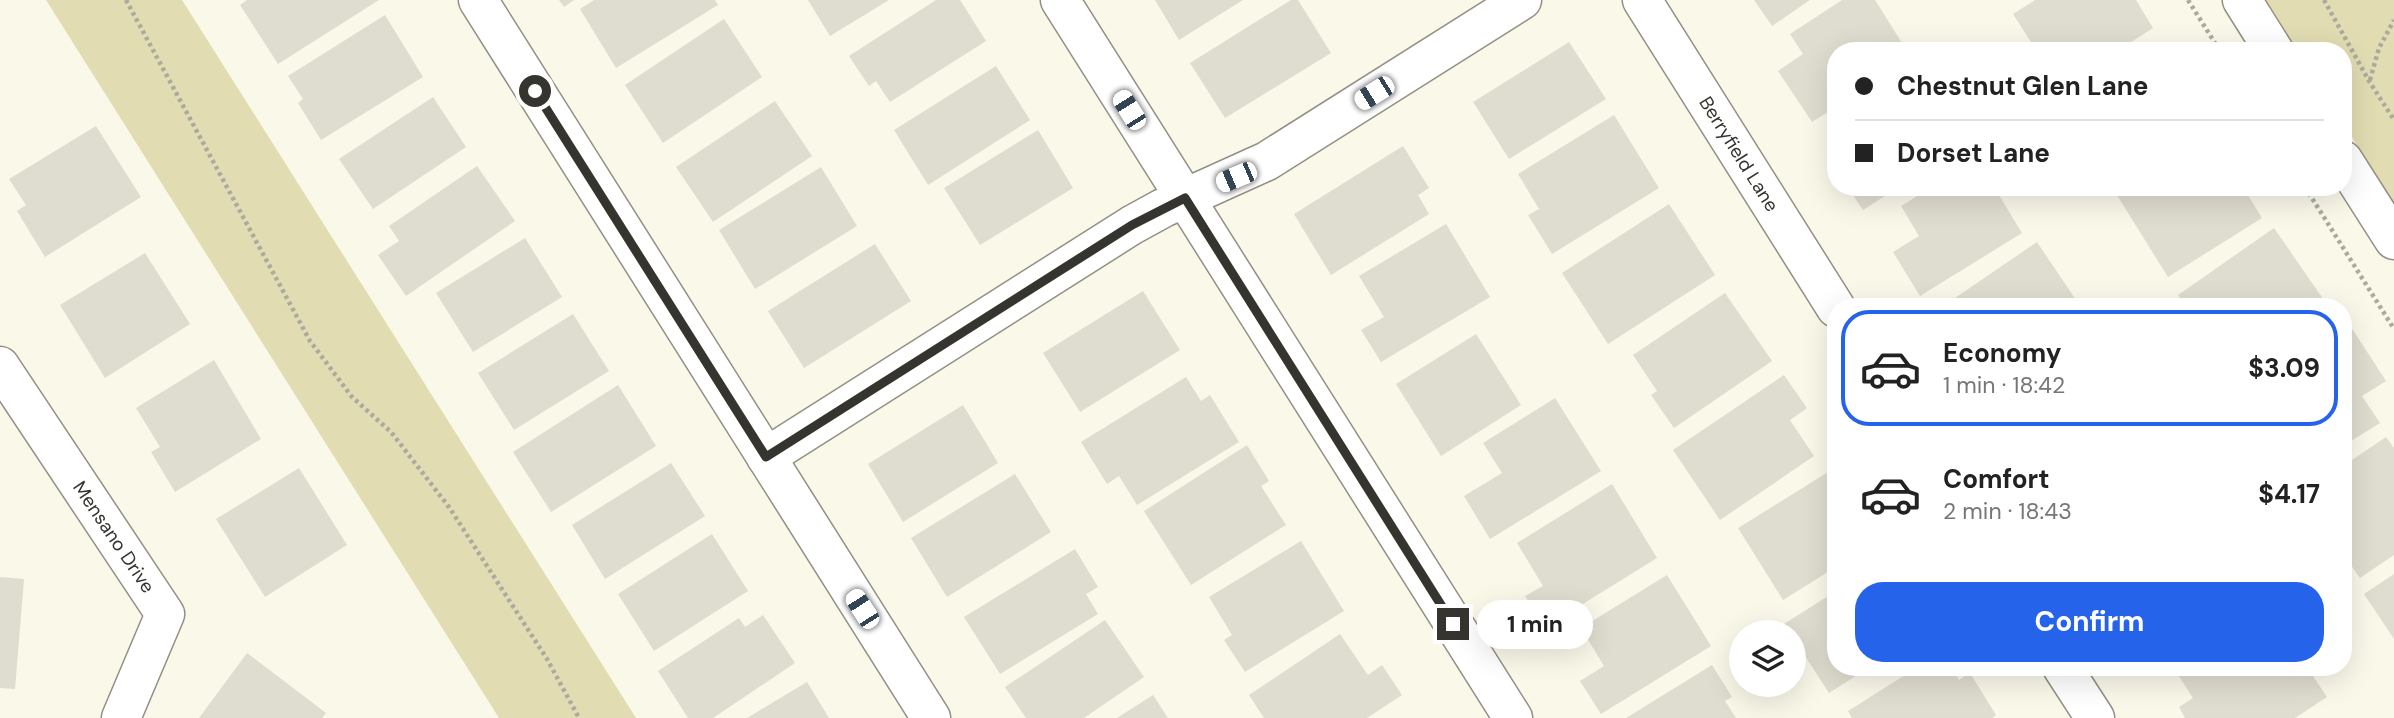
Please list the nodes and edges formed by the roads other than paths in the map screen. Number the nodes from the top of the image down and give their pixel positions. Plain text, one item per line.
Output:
1 (478, 0) edge
2 (1060, 0) edge
3 (1522, 0) edge
4 (1642, 0) edge
5 (2242, 0) edge
6 (2268, 42) edge
7 (2352, 174) edge
8 (1185, 198) junction
9 (2394, 240) edge
10 (1830, 298) edge
11 (0, 366) edge
12 (766, 457) junction
13 (2068, 676) edge
14 (121, 718) edge
15 (931, 718) edge
16 (1513, 718) edge
17 (2095, 718) edge

1 - 12 street
2 - 8 street
3 - 8 street
4 - 10 street, Berryfield Lane
5 - 6 street
7 - 9 street
8 - 12 street
8 - 16 street
11 - 14 street, Mensano Drive
12 - 15 street
13 - 17 street

